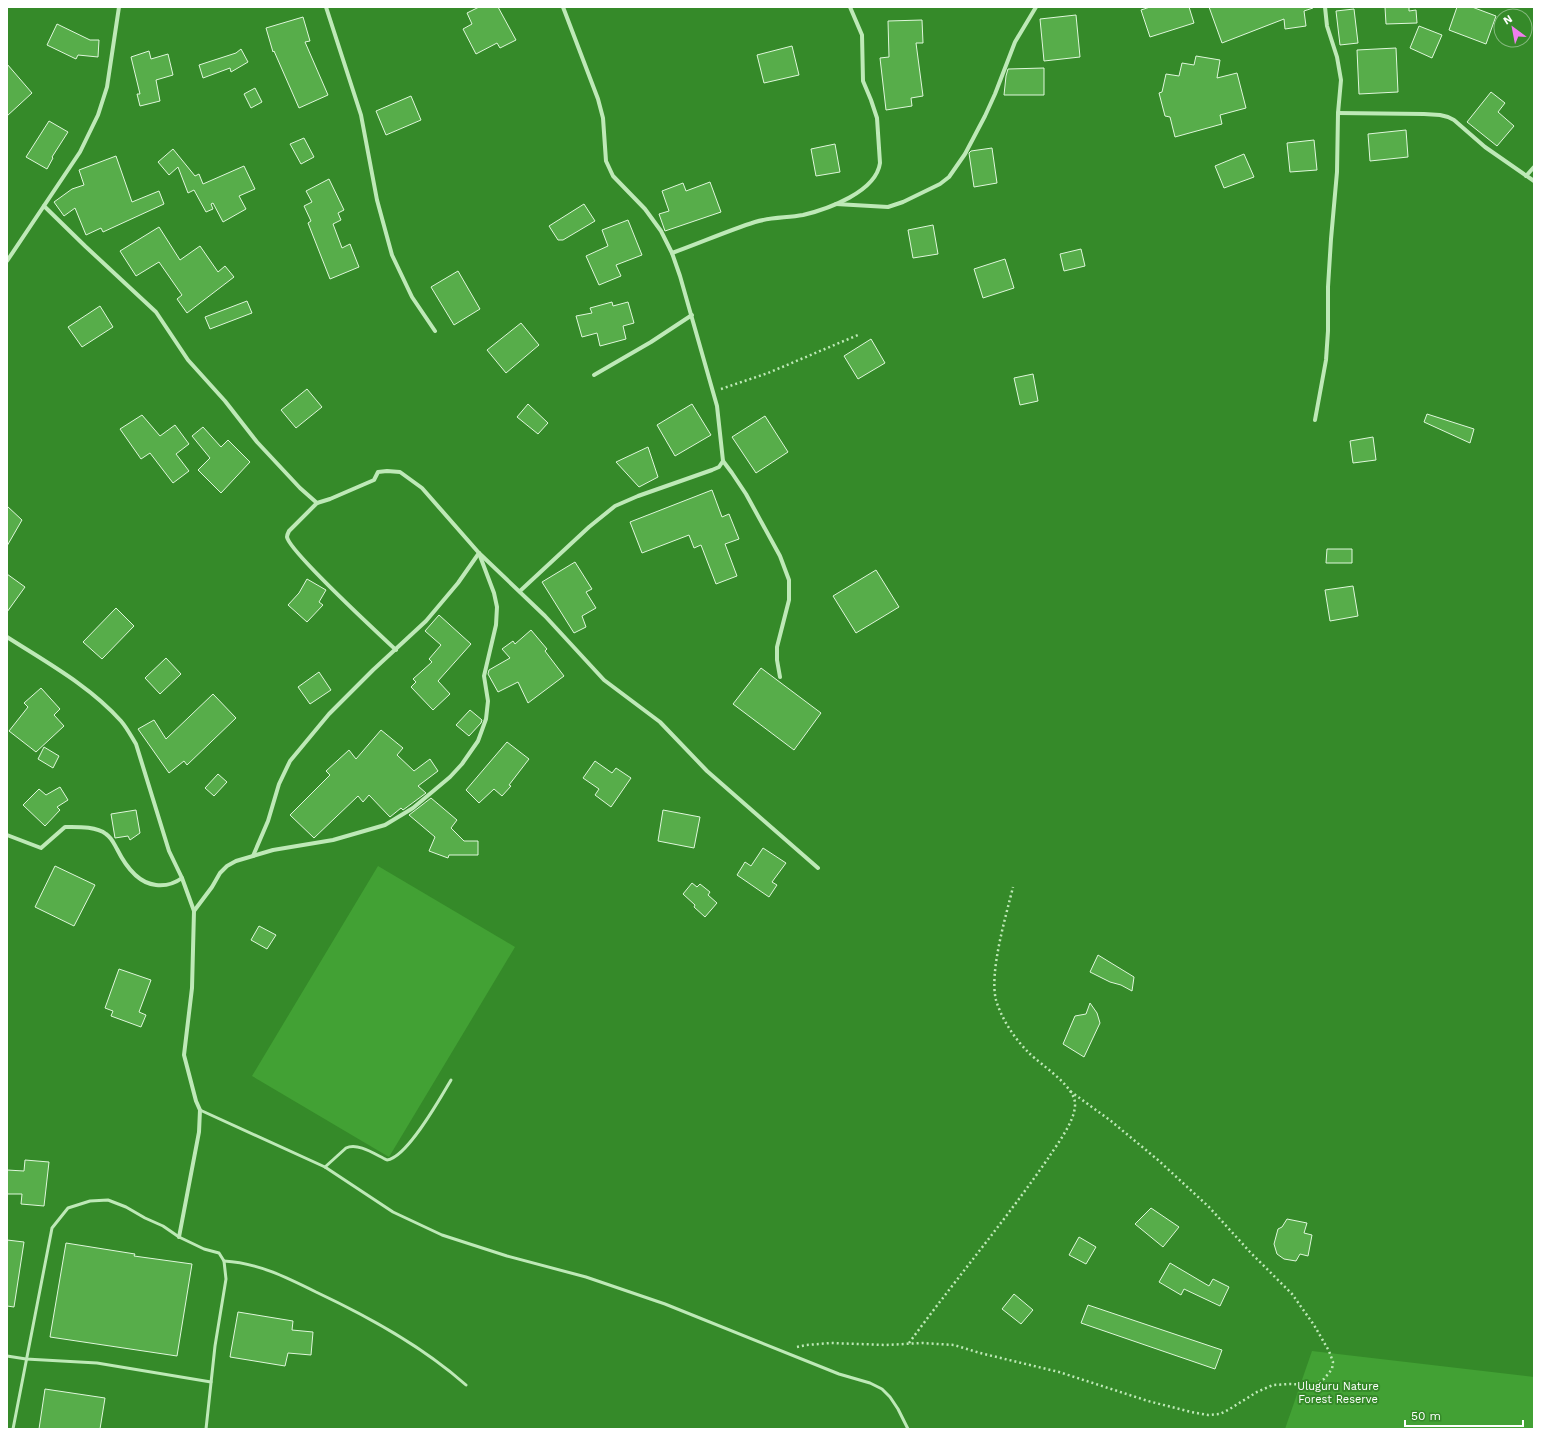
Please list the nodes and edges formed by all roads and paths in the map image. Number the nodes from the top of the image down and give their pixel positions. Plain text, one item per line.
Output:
1 (119, 7) edge
2 (326, 7) edge
3 (563, 7) edge
4 (850, 7) edge
5 (1036, 7) edge
6 (1325, 7) edge
7 (1338, 113) junction
8 (1534, 166) edge
9 (1526, 176) junction
10 (1534, 181) edge
11 (835, 204) junction
12 (44, 206) junction
13 (672, 253) junction
14 (7, 261) edge
15 (692, 315) junction
16 (435, 331) dead end
17 (858, 335) dead end
18 (594, 375) dead end
19 (713, 392) junction
20 (1315, 420) dead end
21 (723, 461) junction
22 (317, 503) junction
23 (479, 553) junction
24 (520, 592) junction
25 (7, 637) edge
26 (396, 650) junction
27 (780, 677) dead end
28 (7, 835) edge
29 (253, 856) junction
30 (818, 868) dead end
31 (182, 878) junction
32 (1013, 887) dead end
33 (194, 911) junction
34 (451, 1080) dead end
35 (1070, 1091) junction
36 (200, 1110) junction
37 (325, 1167) junction
38 (179, 1237) junction
39 (224, 1261) junction
40 (909, 1343) junction
41 (783, 1351) junction
42 (7, 1356) edge
43 (26, 1359) junction
44 (211, 1382) junction
45 (466, 1385) dead end
46 (13, 1429) edge
47 (206, 1429) edge
48 (908, 1429) edge

1 - 12 street
2 - 16 street
3 - 13 street
4 - 11 street
5 - 11 street
6 - 7 street
7 - 9 street
7 - 20 street
8 - 9 street
9 - 10 street
11 - 13 street
12 - 14 street
12 - 22 street
13 - 15 street
15 - 18 street
15 - 19 street
17 - 19 path
19 - 21 street
21 - 24 street
21 - 27 street
22 - 23 street
22 - 26 street
23 - 24 street
23 - 26 street
23 - 29 street
24 - 30 street
25 - 31 street
26 - 29 street
28 - 31 street
29 - 33 street
31 - 33 street
32 - 35 path
33 - 36 street
34 - 37 lane
35 - 40 path
35 - 40 path
36 - 37 lane
36 - 38 street
37 - 41 lane
38 - 39 lane
38 - 43 lane
39 - 44 lane
39 - 45 lane
40 - 41 path
41 - 48 lane
42 - 43 lane
43 - 44 lane
43 - 46 lane
44 - 47 lane

